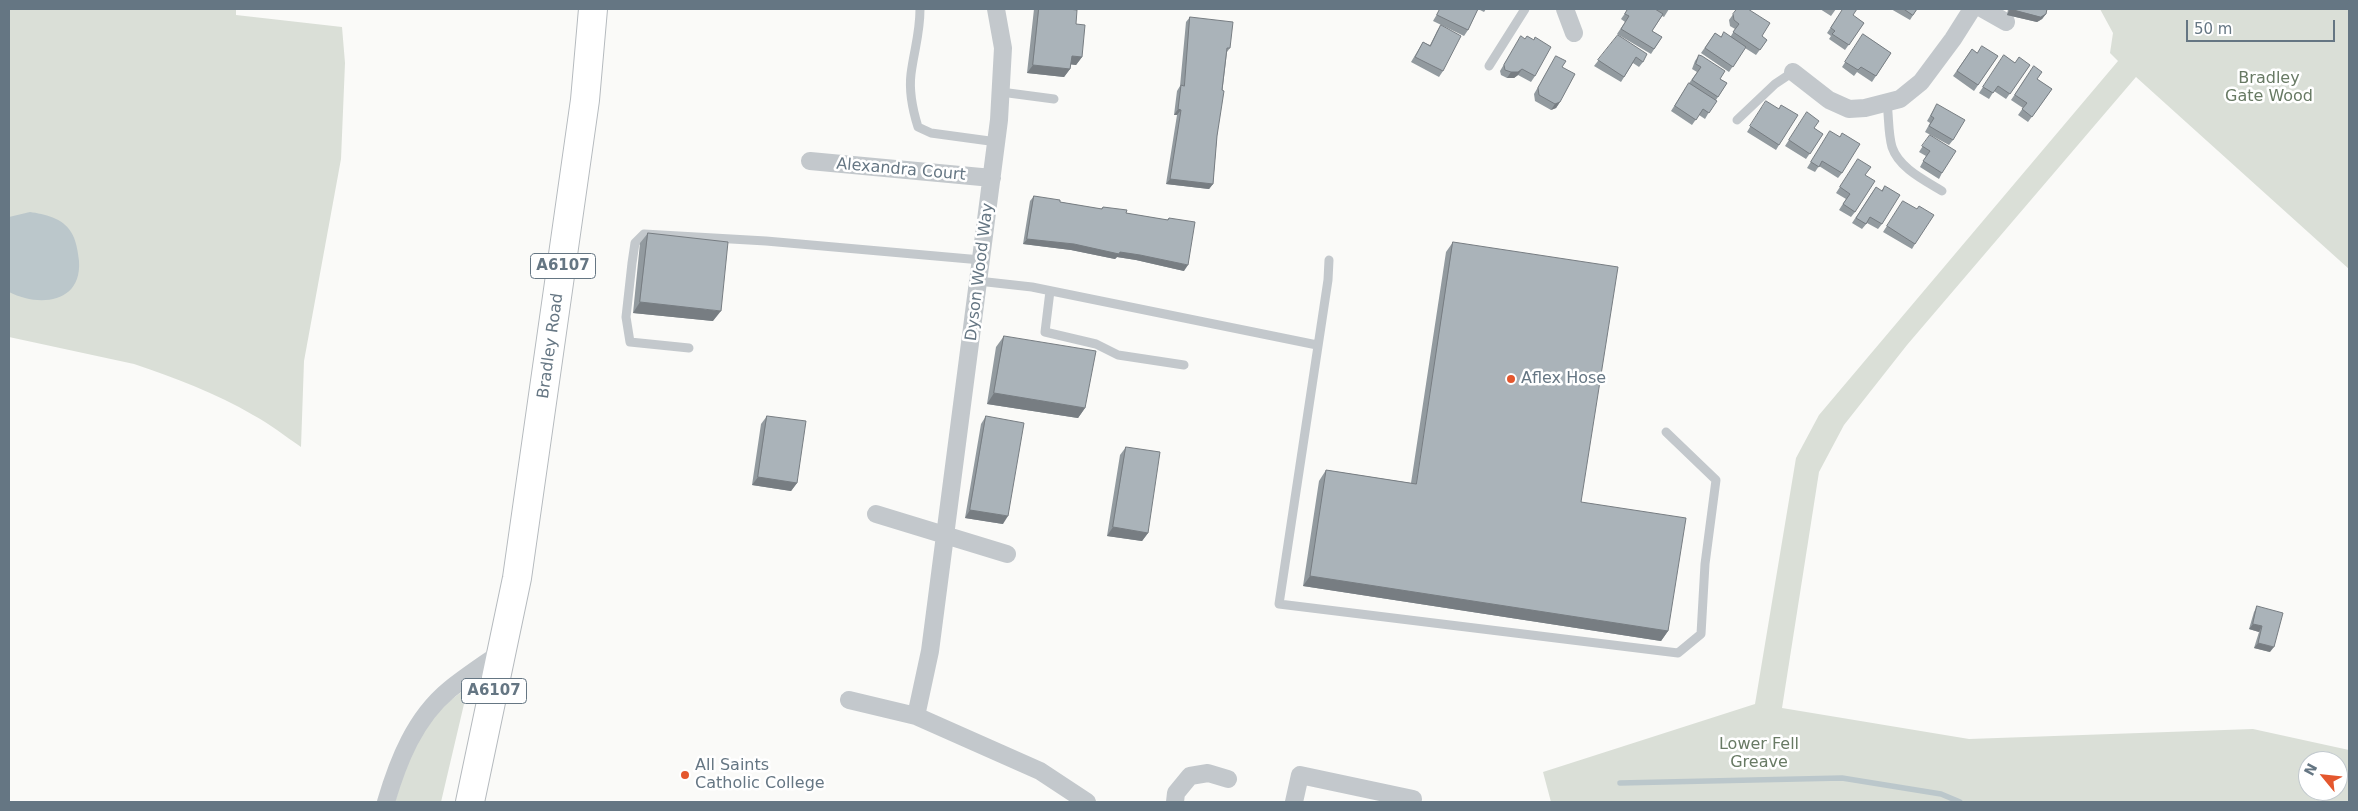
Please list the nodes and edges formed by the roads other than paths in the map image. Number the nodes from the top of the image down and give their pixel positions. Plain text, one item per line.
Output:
1 (593, 9) edge
2 (920, 9) edge
3 (996, 9) edge
4 (1525, 9) edge
5 (1565, 9) edge
6 (1972, 9) edge
7 (1983, 9) edge
8 (2006, 22) dead end
9 (1574, 33) dead end
10 (1489, 66) dead end
11 (1793, 72) joint
12 (1001, 92) junction
13 (1054, 99) dead end
14 (1887, 103) junction
15 (1737, 120) dead end
16 (997, 142) junction
17 (810, 161) dead end
18 (992, 178) junction
19 (1942, 191) dead end
20 (981, 260) junction
21 (1329, 260) dead end
22 (978, 281) junction
23 (1050, 291) junction
24 (1317, 345) junction
25 (689, 348) dead end
26 (1184, 365) dead end
27 (1666, 432) dead end
28 (876, 514) dead end
29 (946, 535) junction
30 (1007, 554) dead end
31 (503, 651) junction
32 (849, 700) dead end
33 (916, 716) junction
34 (1228, 779) dead end
35 (1413, 800) dead end
36 (386, 802) edge
37 (470, 802) edge
38 (1087, 802) edge
39 (1175, 802) edge
40 (1294, 802) edge

1 - 31 main road, Bradley Road / A6107
2 - 16 lane
3 - 12 street, Dyson Wood Way
4 - 10 lane
5 - 9 street
6 - 14 street
7 - 8 street
11 - 14 street
11 - 15 lane
12 - 13 lane
12 - 16 street, Dyson Wood Way
14 - 19 lane
16 - 18 street, Dyson Wood Way
17 - 18 street, Alexandra Court
18 - 20 street, Dyson Wood Way
20 - 22 street, Dyson Wood Way
20 - 25 lane
21 - 24 lane
22 - 23 lane
22 - 29 street, Dyson Wood Way
23 - 24 lane
23 - 26 lane
24 - 27 lane
28 - 29 street
29 - 30 street
29 - 33 street, Dyson Wood Way
31 - 36 street
31 - 37 main road, Bradley Road / A6107
32 - 33 street
33 - 38 street
34 - 39 street
35 - 40 street

